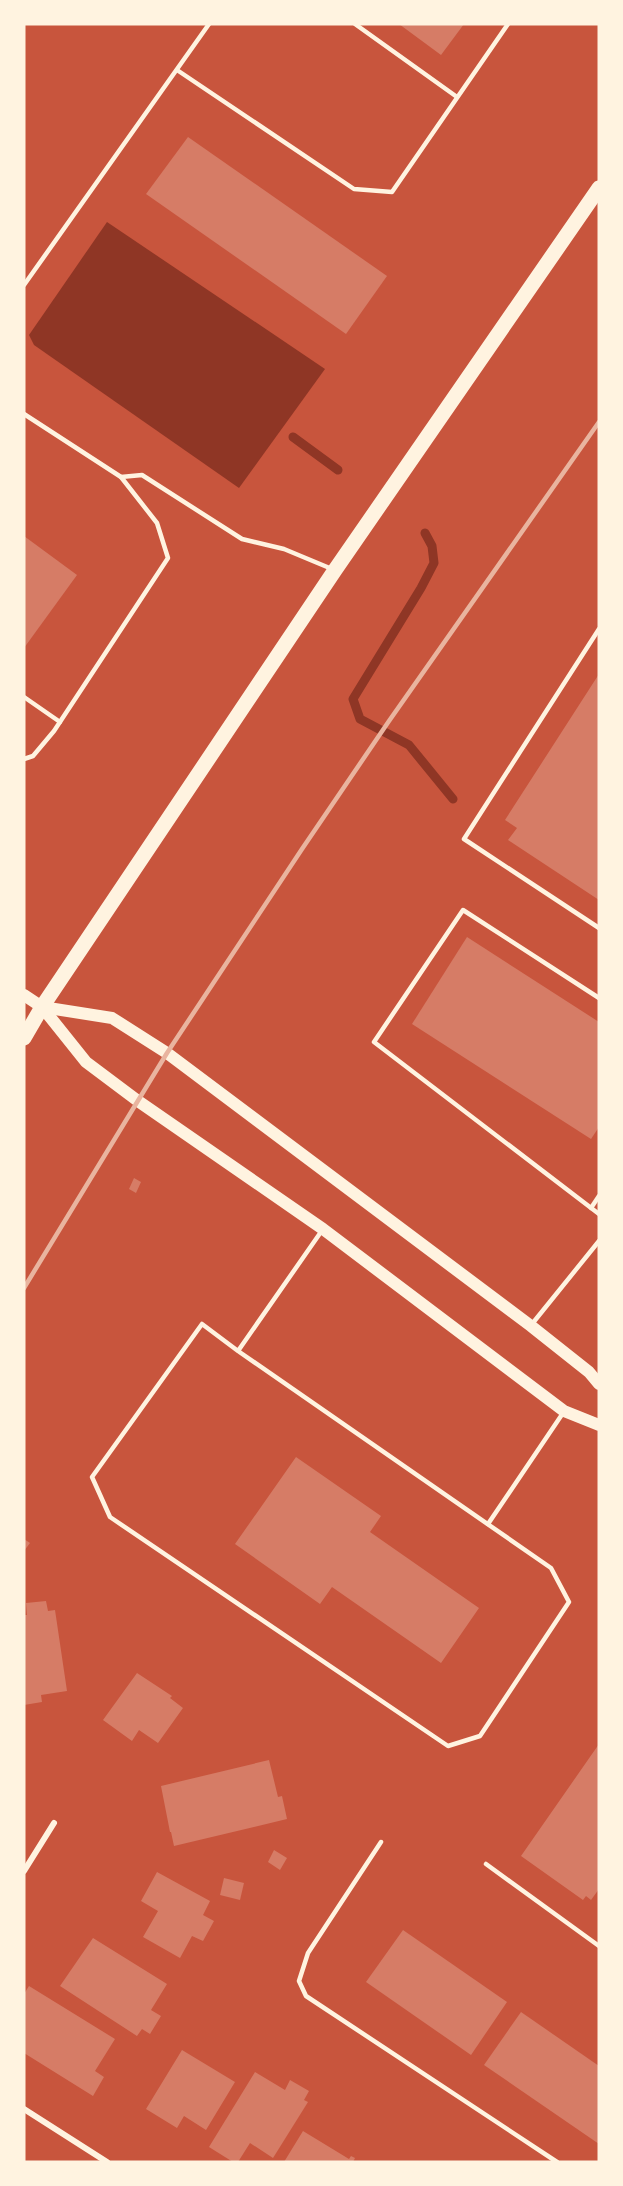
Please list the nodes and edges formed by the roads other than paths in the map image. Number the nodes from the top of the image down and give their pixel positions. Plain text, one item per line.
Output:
1 (209, 24) edge
2 (355, 24) edge
3 (508, 24) edge
4 (177, 70) junction
5 (457, 98) junction
6 (599, 188) edge
7 (24, 285) edge
8 (27, 416) edge
9 (24, 424) edge
10 (121, 477) junction
11 (335, 570) junction
12 (599, 629) edge
13 (24, 697) edge
14 (60, 722) junction
15 (24, 759) edge
16 (599, 928) edge
17 (24, 995) edge
18 (599, 998) edge
19 (42, 1007) junction
20 (24, 1038) edge
21 (599, 1196) edge
22 (591, 1208) junction
23 (599, 1214) edge
24 (323, 1229) junction
25 (599, 1241) edge
26 (531, 1326) junction
27 (238, 1351) junction
28 (599, 1384) edge
29 (564, 1411) junction
30 (599, 1425) edge
31 (488, 1524) junction
32 (54, 1823) dead end
33 (381, 1842) dead end
34 (486, 1864) dead end
35 (24, 1871) edge
36 (599, 1946) edge
37 (24, 2109) edge
38 (107, 2162) edge
39 (556, 2162) edge

1 - 4 lane
2 - 5 lane
3 - 5 lane
4 - 5 lane
4 - 7 lane
6 - 11 main road
8 - 9 lane
8 - 10 lane
10 - 11 lane
10 - 14 lane
11 - 19 main road
12 - 16 lane
13 - 14 lane
14 - 15 lane
17 - 19 main road
18 - 22 lane
19 - 20 main road
19 - 24 main road
19 - 26 main road
21 - 22 lane
22 - 23 lane
24 - 27 lane
24 - 29 main road
25 - 26 lane
26 - 28 main road
27 - 31 lane
27 - 31 lane
29 - 30 main road
29 - 31 lane
32 - 35 street
33 - 39 lane
34 - 36 lane
37 - 38 street

